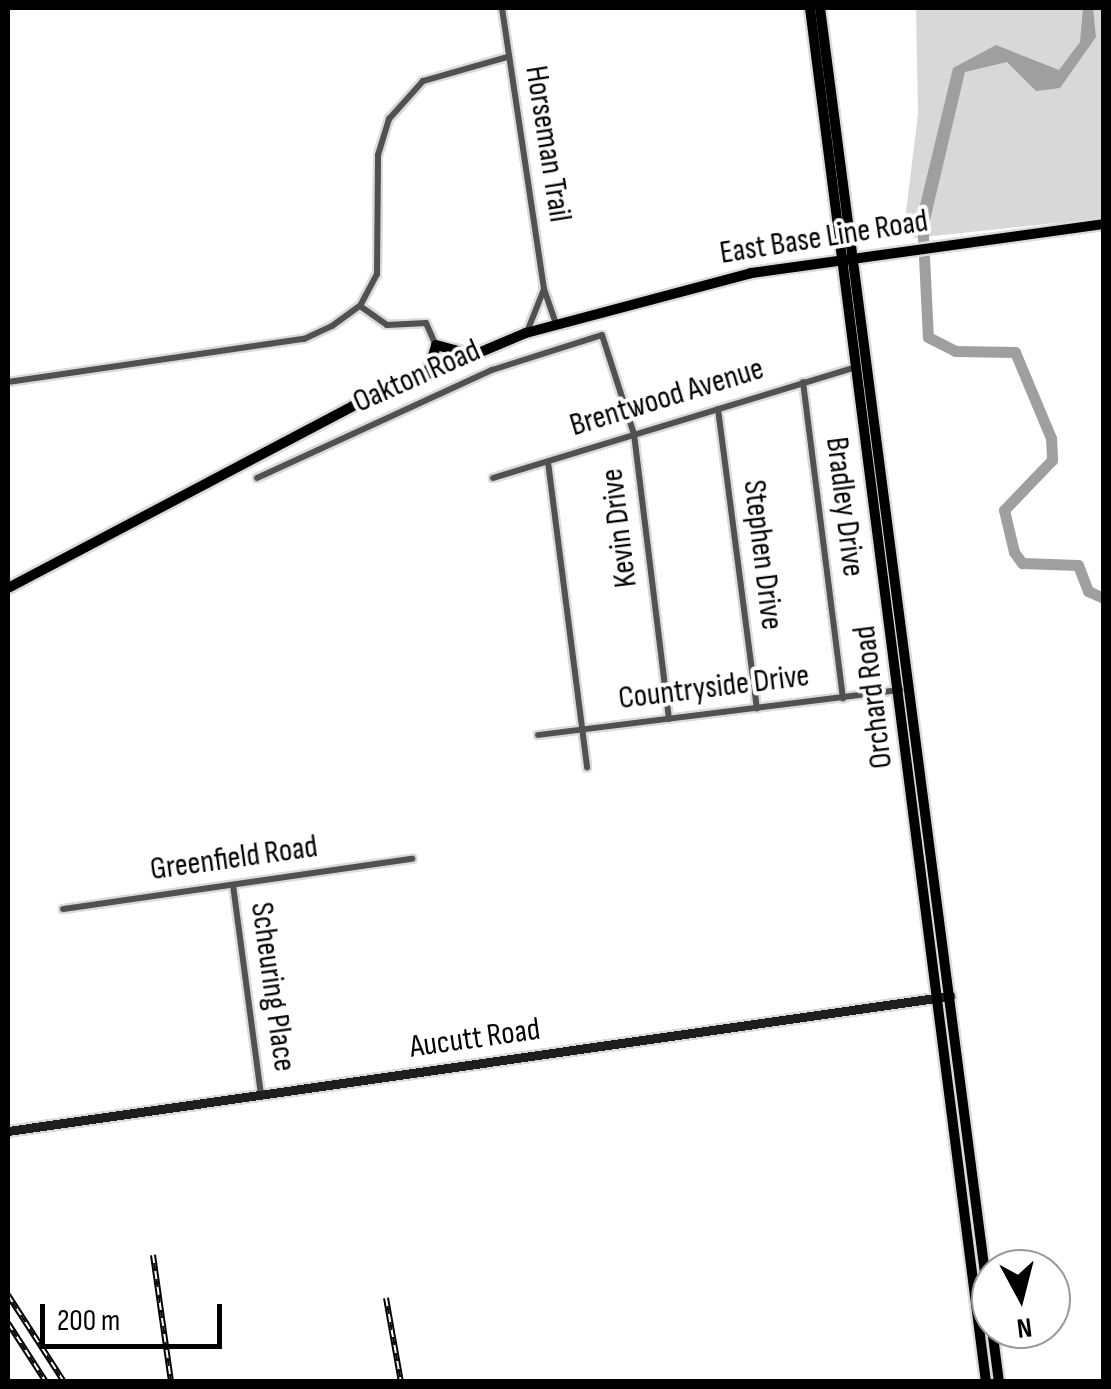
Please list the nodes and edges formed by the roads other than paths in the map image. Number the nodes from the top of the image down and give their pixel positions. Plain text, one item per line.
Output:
1 (502, 8) edge
2 (810, 8) edge
3 (820, 8) edge
4 (507, 57) junction
5 (1104, 224) edge
6 (856, 256) junction
7 (841, 258) junction
8 (544, 289) junction
9 (360, 306) junction
10 (556, 324) junction
11 (526, 334) junction
12 (602, 334) joint
13 (436, 345) junction
14 (476, 352) junction
15 (855, 367) junction
16 (428, 372) junction
17 (8, 382) edge
18 (803, 382) junction
19 (718, 409) junction
20 (634, 434) junction
21 (548, 461) junction
22 (256, 478) dead end
23 (493, 478) dead end
24 (8, 588) edge
25 (905, 690) junction
26 (843, 698) junction
27 (756, 708) junction
28 (669, 719) junction
29 (583, 730) junction
30 (538, 735) dead end
31 (588, 768) dead end
32 (412, 859) dead end
33 (232, 885) junction
34 (64, 909) dead end
35 (950, 996) junction
36 (936, 998) junction
37 (261, 1095) junction
38 (8, 1131) edge
39 (982, 1249) edge
40 (995, 1349) edge
41 (986, 1382) edge
42 (999, 1382) edge

1 - 4 street, Horseman Trail
2 - 7 main road, Orchard Road
3 - 6 main road, Orchard Road
4 - 8 street, Horseman Trail
4 - 9 street
5 - 6 main road, East Base Line Road
6 - 7 main road, East Base Line Road
6 - 25 main road, Orchard Road
7 - 10 main road, East Base Line Road
7 - 15 main road, Orchard Road
8 - 10 street, Horseman Trail
8 - 11 street
9 - 13 street
9 - 17 street
10 - 11 main road, East Base Line Road
11 - 14 main road, East Base Line Road
12 - 20 street, Kevin Drive
12 - 22 street, Oakton Road
13 - 14 main road
13 - 16 main road
14 - 16 main road, East Base Line Road
15 - 18 street, Brentwood Avenue
15 - 25 main road, Orchard Road
16 - 24 main road, East Base Line Road
18 - 19 street, Brentwood Avenue
18 - 26 street, Bradley Drive
19 - 20 street, Brentwood Avenue
19 - 27 street, Stephen Drive
20 - 21 street, Brentwood Avenue
20 - 28 street, Kevin Drive
21 - 23 street, Brentwood Avenue
21 - 29 street
25 - 26 street, Countryside Drive
25 - 35 main road, Orchard Road
25 - 36 main road, Orchard Road
26 - 27 street, Countryside Drive
27 - 28 street, Countryside Drive
28 - 29 street, Countryside Drive
29 - 30 street, Countryside Drive
29 - 31 street
32 - 33 street, Greenfield Road
33 - 34 street, Greenfield Road
33 - 37 street, Scheuring Place
35 - 36 street, Aucutt Road
35 - 39 main road, Orchard Road
36 - 37 street, Aucutt Road
36 - 41 main road, Orchard Road
37 - 38 street, Aucutt Road
40 - 42 main road

